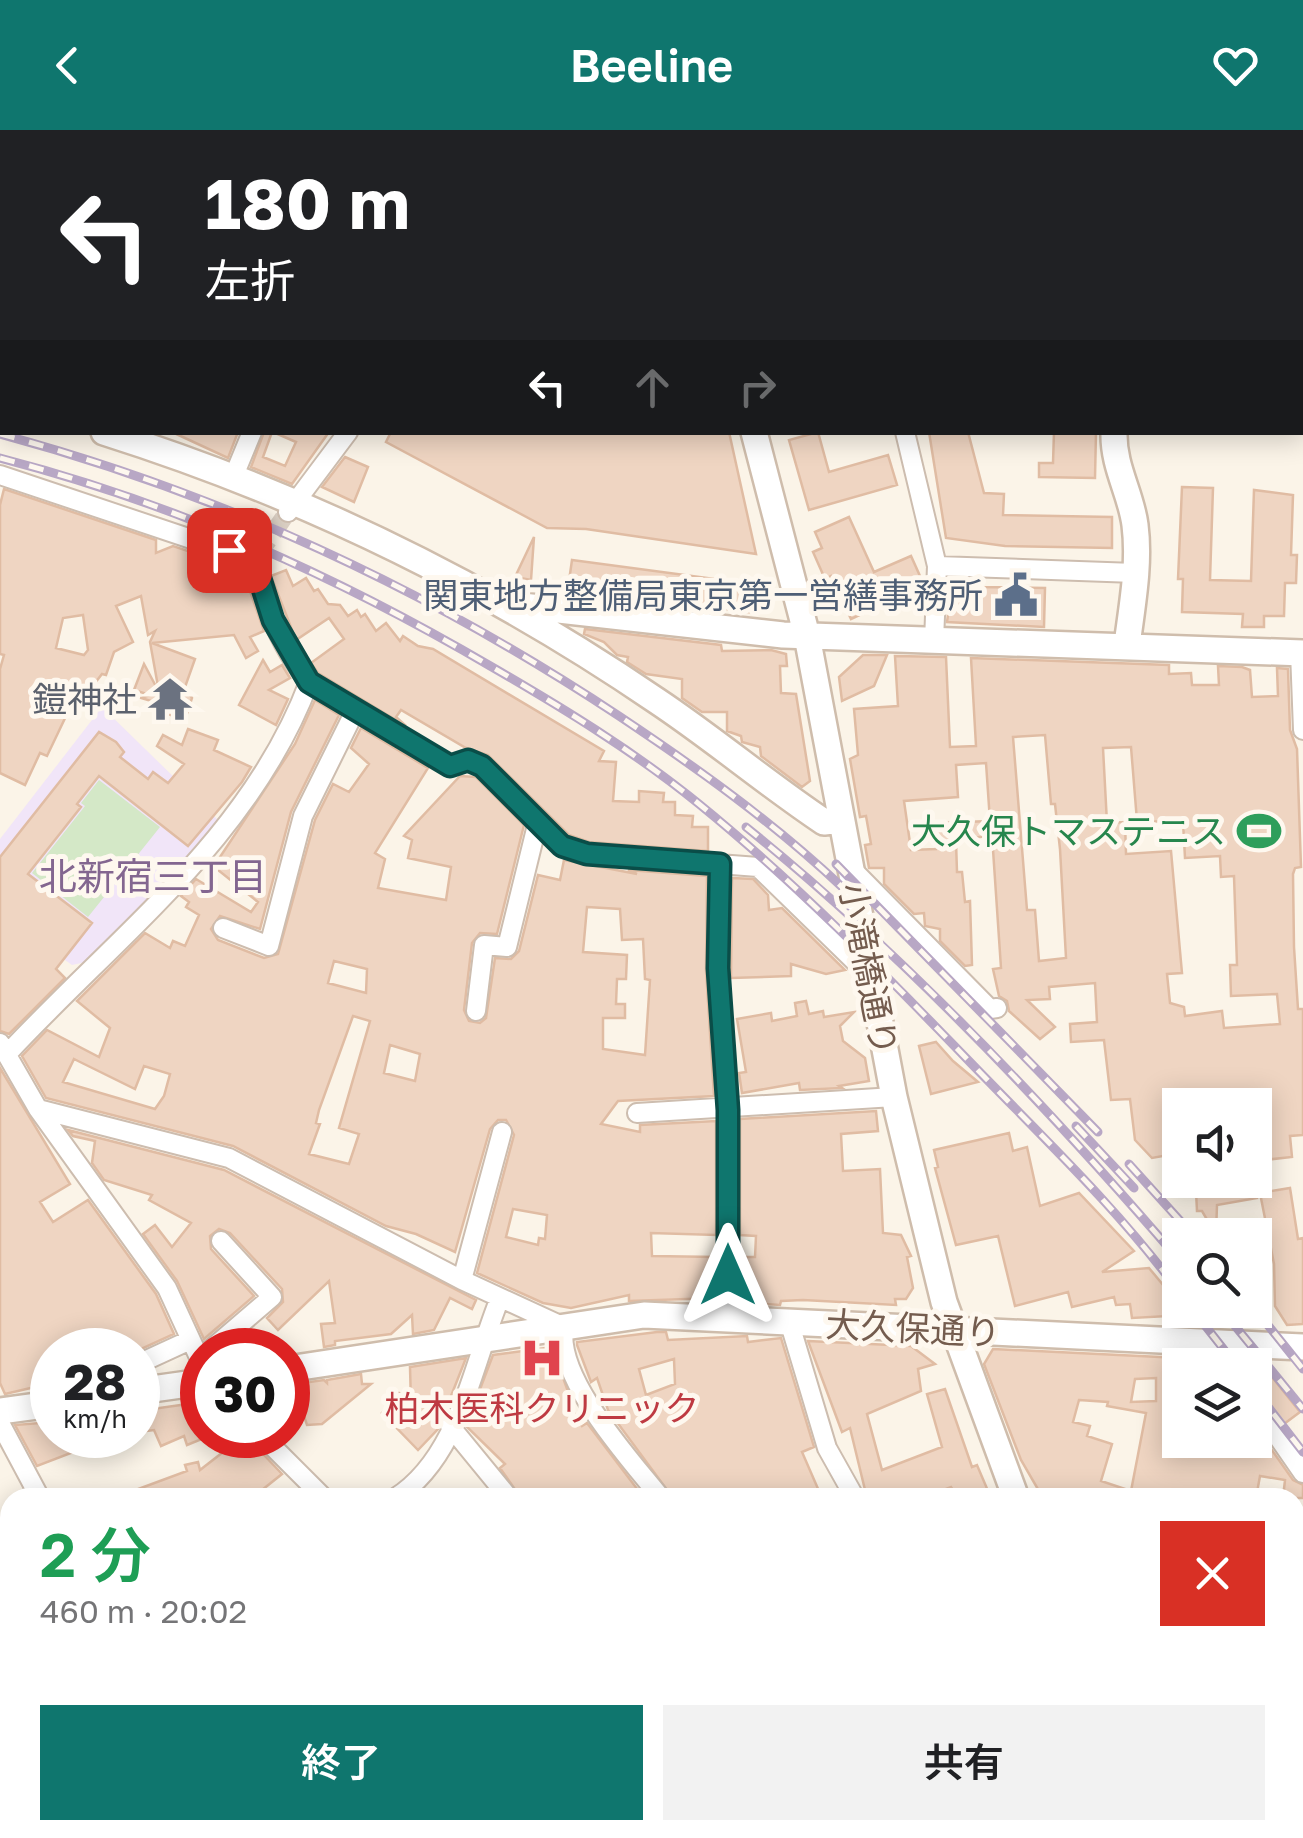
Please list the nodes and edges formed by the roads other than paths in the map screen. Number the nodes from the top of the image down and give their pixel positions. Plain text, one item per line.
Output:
1 (251, 435) edge
2 (346, 435) edge
3 (755, 435) edge
4 (906, 435) edge
5 (1114, 435) edge
6 (143, 438) edge
7 (0, 475) edge
8 (233, 478) junction
9 (291, 508) junction
10 (936, 566) junction
11 (1135, 573) junction
12 (499, 604) junction
13 (807, 636) junction
14 (934, 641) junction
15 (1127, 645) junction
16 (1302, 652) edge
17 (309, 682) junction
18 (356, 709) junction
19 (1303, 730) edge
20 (841, 820) junction
21 (538, 821) junction
22 (720, 864) junction
23 (850, 866) junction
24 (223, 928) dead end
25 (872, 978) junction
26 (997, 1008) dead end
27 (476, 1011) dead end
28 (4, 1054) edge
29 (894, 1097) junction
30 (38, 1110) junction
31 (728, 1110) junction
32 (637, 1113) dead end
33 (502, 1132) dead end
34 (221, 1241) dead end
35 (462, 1280) junction
36 (500, 1298) junction
37 (728, 1319) junction
38 (789, 1321) junction
39 (564, 1327) junction
40 (183, 1328) edge
41 (239, 1328) edge
42 (953, 1332) junction
43 (487, 1339) junction
44 (1208, 1342) junction
45 (1303, 1347) edge
46 (1213, 1348) edge
47 (310, 1366) edge
48 (30, 1407) edge
49 (0, 1412) edge
50 (0, 1423) edge
51 (450, 1426) junction
52 (1272, 1428) edge
53 (284, 1458) edge
54 (1303, 1473) edge
55 (35, 1488) edge
56 (314, 1488) edge
57 (410, 1488) edge
58 (501, 1488) edge
59 (654, 1488) edge
60 (849, 1488) edge
61 (1012, 1488) edge

1 - 8 street
2 - 9 street
3 - 13 street, 小滝橋通り
4 - 10 street
5 - 11 street
6 - 8 street
7 - 17 street
8 - 9 street
9 - 12 street
10 - 11 street
10 - 14 street
11 - 15 street
12 - 13 street
12 - 20 street
13 - 14 street
13 - 20 street, 小滝橋通り
14 - 15 street
15 - 16 street
16 - 19 street
17 - 18 street
17 - 28 street
18 - 21 street
18 - 24 street
20 - 23 street, 小滝橋通り
21 - 22 street
21 - 27 street
22 - 25 street
22 - 31 street
23 - 25 street, 小滝橋通り
23 - 26 street
25 - 29 street, 小滝橋通り
28 - 30 street
29 - 31 street
29 - 42 street, 小滝橋通り
30 - 35 street
30 - 40 street
31 - 32 street
31 - 37 street
33 - 35 street
34 - 41 street
35 - 36 street
36 - 39 street
36 - 43 street
37 - 38 street, 大久保通り
37 - 39 street, 大久保通り
38 - 42 street, 大久保通り
38 - 60 street
39 - 43 street, 大久保通り
39 - 59 street
42 - 44 street, 大久保通り
42 - 61 street, 小滝橋通り
43 - 47 street, 大久保通り
43 - 51 street
44 - 45 street, 大久保通り
44 - 46 street
48 - 49 street
50 - 55 street
51 - 57 street
51 - 58 street
52 - 54 street
53 - 56 street

